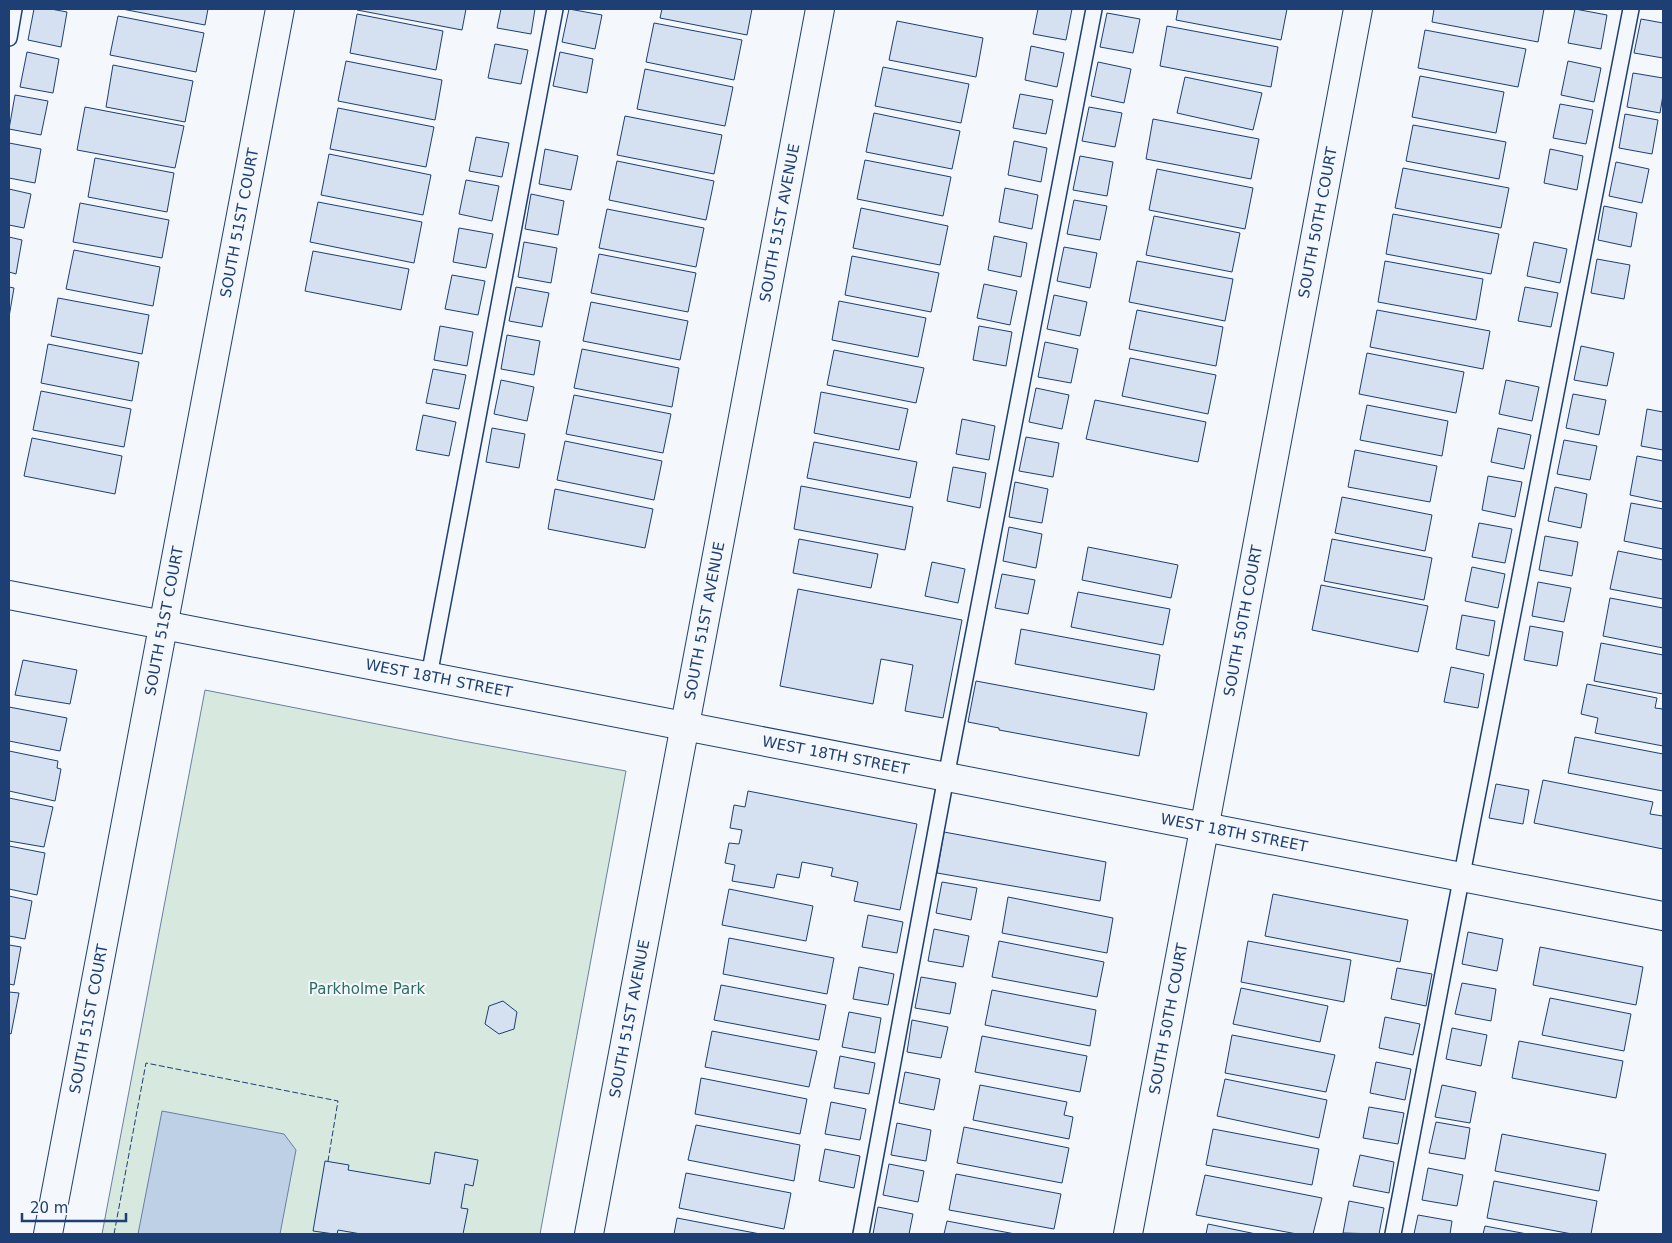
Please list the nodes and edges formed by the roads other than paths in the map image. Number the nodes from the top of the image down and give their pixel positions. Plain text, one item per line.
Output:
1 (14, 9) edge
2 (280, 9) edge
3 (555, 9) edge
4 (820, 9) edge
5 (1094, 9) edge
6 (1358, 9) edge
7 (1631, 9) edge
8 (9, 38) edge
9 (9, 595) edge
10 (163, 624) junction
11 (428, 676) junction
12 (685, 726) junction
13 (946, 777) junction
14 (1205, 827) junction
15 (1461, 877) junction
16 (1663, 916) edge
17 (48, 1234) edge
18 (589, 1234) edge
19 (861, 1234) edge
20 (1128, 1234) edge
21 (1393, 1234) edge

1 - 8 lane
2 - 10 street, SOUTH 51ST COURT
3 - 11 lane
4 - 12 street, SOUTH 51ST AVENUE
5 - 13 lane
6 - 14 street, SOUTH 50TH COURT
7 - 15 lane
9 - 10 street, WEST 18TH STREET
10 - 11 street, WEST 18TH STREET
10 - 17 street, SOUTH 51ST COURT
11 - 12 street, WEST 18TH STREET
12 - 13 street, WEST 18TH STREET
12 - 18 street, SOUTH 51ST AVENUE
13 - 14 street, WEST 18TH STREET
13 - 19 lane
14 - 15 street, WEST 18TH STREET
14 - 20 street, SOUTH 50TH COURT
15 - 16 street, WEST 18TH STREET
15 - 21 lane

